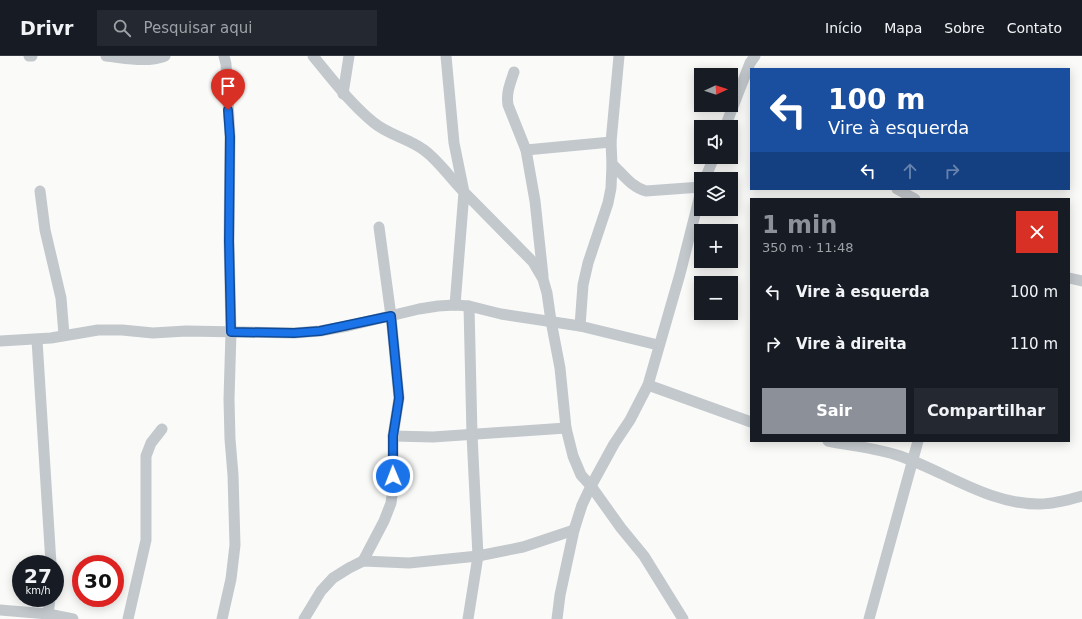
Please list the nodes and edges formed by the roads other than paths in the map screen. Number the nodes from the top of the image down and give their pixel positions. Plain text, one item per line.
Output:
1 (29, 56) edge
2 (32, 56) edge
3 (106, 56) edge
4 (165, 56) edge
5 (224, 56) edge
6 (313, 56) edge
7 (349, 56) edge
8 (446, 56) edge
9 (619, 56) edge
10 (755, 56) edge
11 (514, 72) dead end
12 (343, 94) junction
13 (729, 120) edge
14 (611, 142) junction
15 (526, 150) junction
16 (612, 164) junction
17 (694, 188) edge
18 (899, 190) edge
19 (40, 191) dead end
20 (464, 192) junction
21 (913, 198) edge
22 (695, 216) edge
23 (379, 227) dead end
24 (543, 278) junction
25 (1070, 278) edge
26 (1082, 281) edge
27 (455, 305) junction
28 (469, 306) junction
29 (391, 316) junction
30 (551, 321) junction
31 (580, 326) junction
32 (231, 332) junction
33 (64, 335) junction
34 (37, 340) junction
35 (0, 341) edge
36 (658, 345) junction
37 (648, 385) junction
38 (750, 422) edge
39 (566, 428) junction
40 (162, 430) dead end
41 (472, 435) junction
42 (393, 436) junction
43 (834, 442) edge
44 (918, 442) edge
45 (913, 462) junction
46 (591, 486) junction
47 (1082, 496) edge
48 (574, 530) junction
49 (50, 555) edge
50 (478, 556) junction
51 (363, 561) junction
52 (49, 607) edge
53 (0, 610) edge
54 (48, 614) junction
55 (73, 619) edge
56 (128, 619) edge
57 (222, 619) edge
58 (304, 619) edge
59 (468, 619) edge
60 (557, 619) edge
61 (683, 619) edge
62 (869, 619) edge

1 - 2 street
3 - 4 street
5 - 32 street
6 - 12 street
7 - 12 street
8 - 20 street
9 - 14 street
10 - 13 street
11 - 15 street
12 - 20 street
14 - 15 street
14 - 16 street
15 - 24 street
16 - 17 street
16 - 31 street
18 - 21 street
19 - 33 street
20 - 24 street
20 - 27 street
22 - 36 street
23 - 29 street
24 - 30 street
25 - 26 street
27 - 28 street
27 - 29 street
28 - 30 street
28 - 41 street
29 - 32 street
29 - 42 street
30 - 31 street
30 - 39 street
31 - 36 street
32 - 33 street
32 - 57 street
33 - 34 street
34 - 35 street
34 - 49 street
36 - 37 street
37 - 38 street
37 - 46 street
39 - 41 street
39 - 46 street
40 - 56 street
41 - 42 street
41 - 50 street
42 - 51 street
43 - 45 street
44 - 45 street
45 - 47 street
45 - 62 street
46 - 48 street
46 - 61 street
48 - 50 street
48 - 60 street
50 - 51 street
50 - 59 street
51 - 58 street
52 - 54 street
53 - 54 street
54 - 55 street

